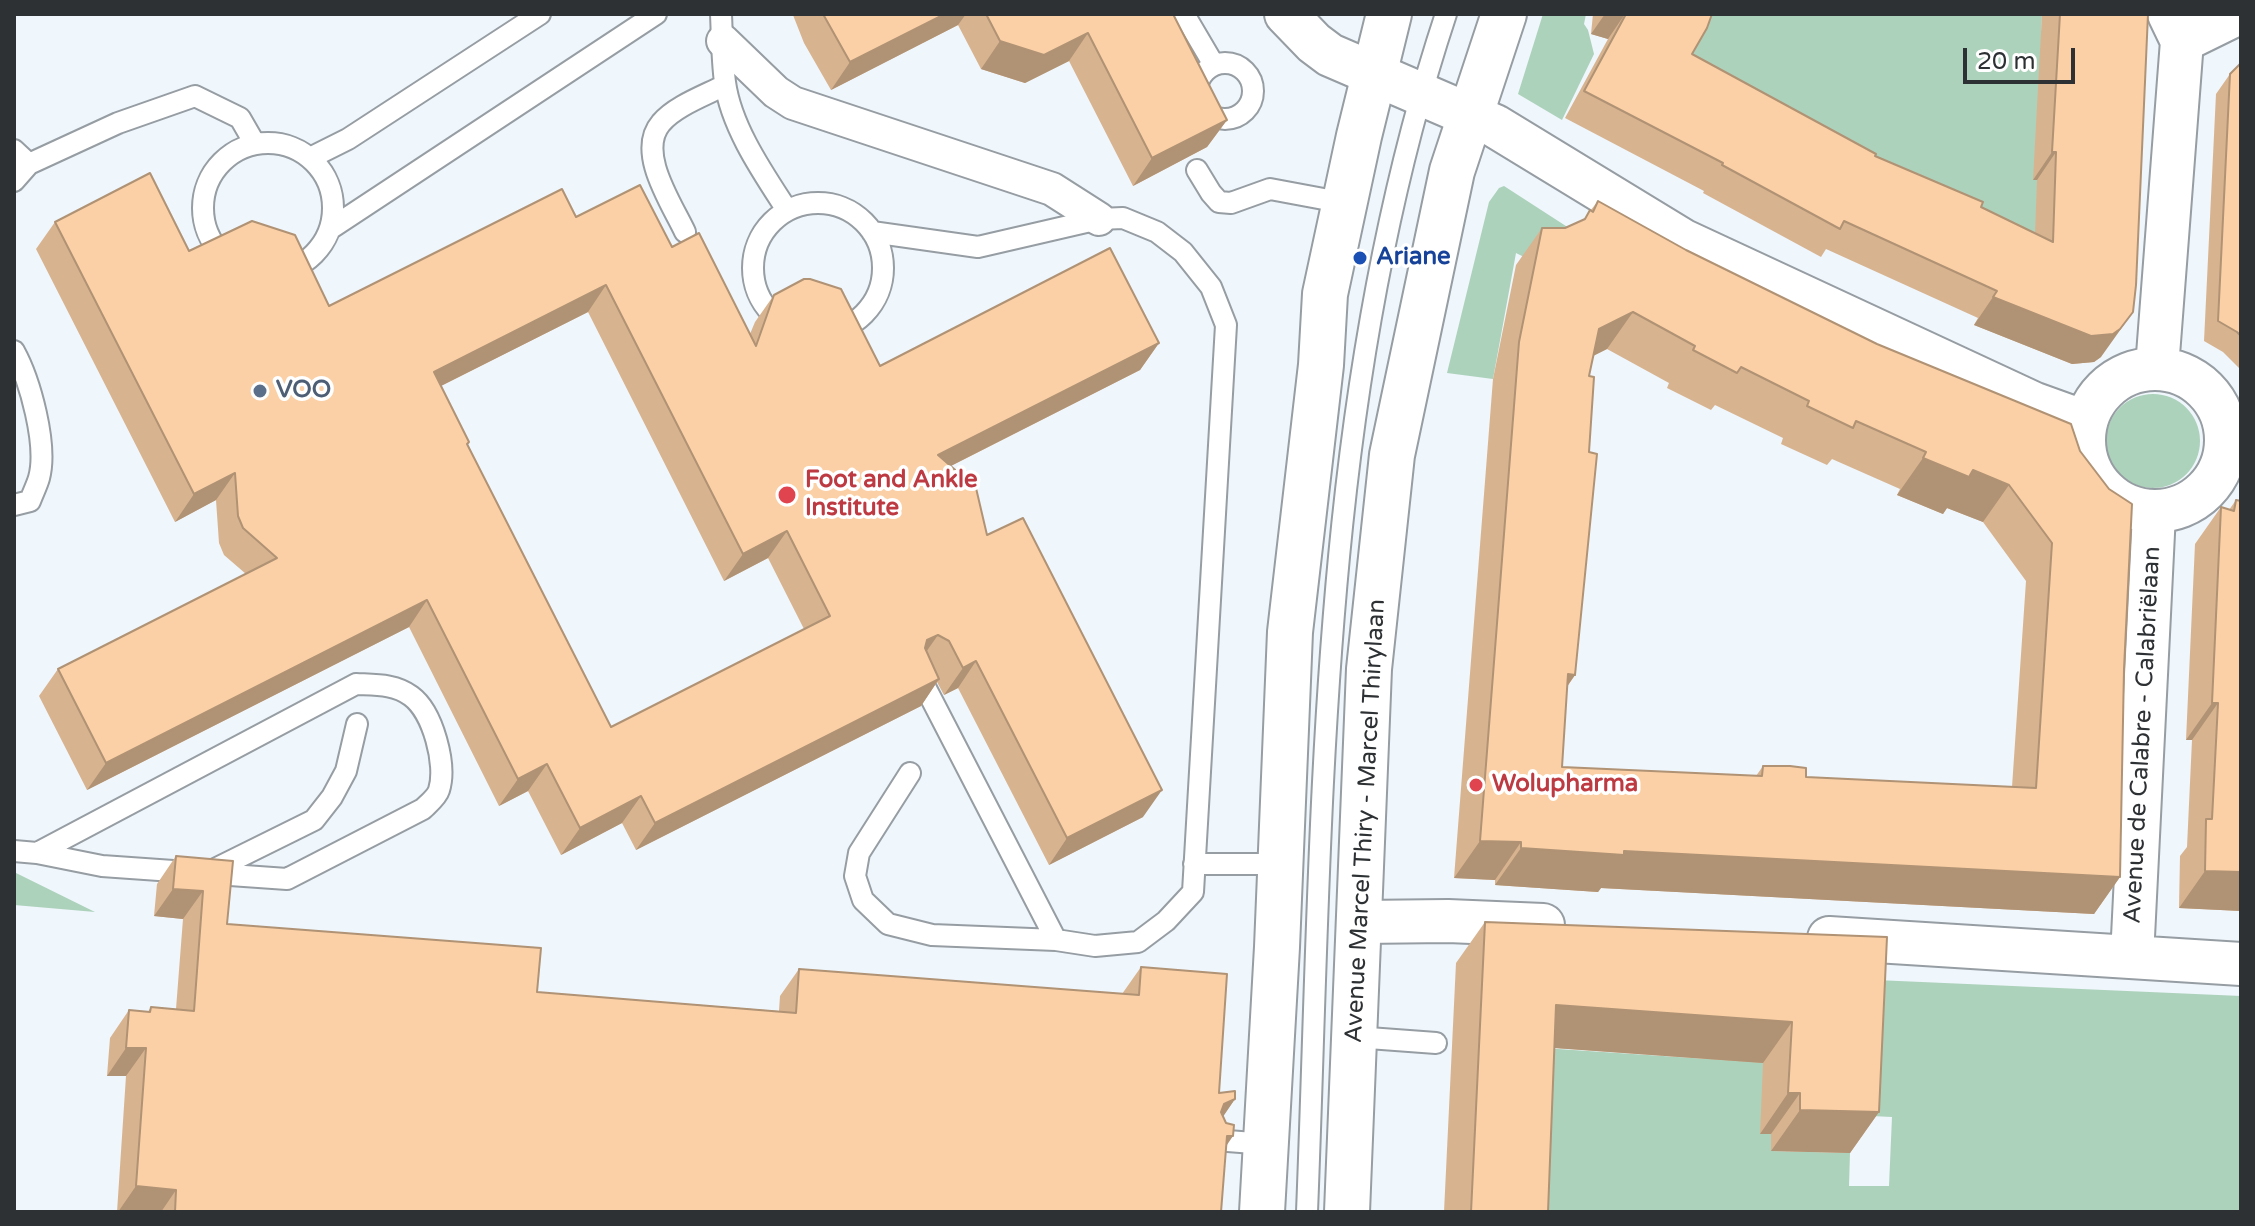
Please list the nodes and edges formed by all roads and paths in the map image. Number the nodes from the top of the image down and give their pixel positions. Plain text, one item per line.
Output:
1 (540, 14) edge
2 (656, 14) edge
3 (1184, 14) edge
4 (1286, 14) edge
5 (1389, 14) edge
6 (1446, 14) edge
7 (1504, 14) edge
8 (2237, 14) edge
9 (722, 27) edge
10 (2175, 28) edge
11 (1214, 65) dead end
12 (1375, 74) junction
13 (725, 85) junction
14 (1423, 95) junction
15 (1471, 116) junction
16 (255, 144) junction
17 (22, 157) edge
18 (310, 158) junction
19 (1197, 170) edge
20 (14, 181) edge
21 (1345, 203) junction
22 (787, 210) junction
23 (1099, 219) junction
24 (330, 229) junction
25 (685, 232) dead end
26 (872, 232) junction
27 (14, 351) edge
28 (2157, 368) junction
29 (2085, 422) junction
30 (2232, 469) edge
31 (14, 505) edge
32 (2154, 513) junction
33 (919, 675) edge
34 (357, 724) dead end
35 (910, 773) dead end
36 (14, 851) edge
37 (37, 853) junction
38 (1194, 864) junction
39 (1281, 864) junction
40 (205, 873) junction
41 (1360, 922) junction
42 (1573, 926) edge
43 (1788, 935) edge
44 (1056, 940) junction
45 (2132, 957) junction
46 (2241, 964) edge
47 (1355, 1037) junction
48 (1436, 1043) dead end
49 (1215, 1140) edge
50 (1266, 1144) junction
51 (1262, 1212) edge
52 (1307, 1212) edge
53 (1347, 1212) edge

1 - 18 lane
2 - 24 lane
3 - 11 lane
4 - 12 street
5 - 12 main road
6 - 14 lane, Avenue Marcel Thiry - Marcel Thirylaan
7 - 15 main road, Avenue Marcel Thiry - Marcel Thirylaan
8 - 10 street
9 - 13 lane
9 - 23 street
10 - 28 street
12 - 14 street
12 - 21 main road
13 - 22 lane
13 - 25 lane
14 - 15 street
14 - 52 lane, Avenue Marcel Thiry - Marcel Thirylaan
15 - 29 street
15 - 41 main road, Avenue Marcel Thiry - Marcel Thirylaan
16 - 17 lane
16 - 18 lane
16 - 24 lane
17 - 20 lane
18 - 24 lane
19 - 21 lane
21 - 39 main road
22 - 26 lane
22 - 26 lane
23 - 26 lane
23 - 38 lane
27 - 31 lane
28 - 29 street
28 - 30 street
29 - 32 street
30 - 32 street
32 - 45 street, Avenue de Calabre - Calabriëlaan
33 - 44 lane
34 - 40 lane
35 - 44 lane
36 - 37 lane
37 - 40 lane
37 - 40 lane
38 - 39 lane
38 - 44 lane
39 - 50 main road
41 - 42 street
41 - 47 main road, Avenue Marcel Thiry - Marcel Thirylaan
43 - 45 street
45 - 46 street
47 - 48 lane
47 - 53 main road, Avenue Marcel Thiry - Marcel Thirylaan
49 - 50 lane
50 - 51 main road

